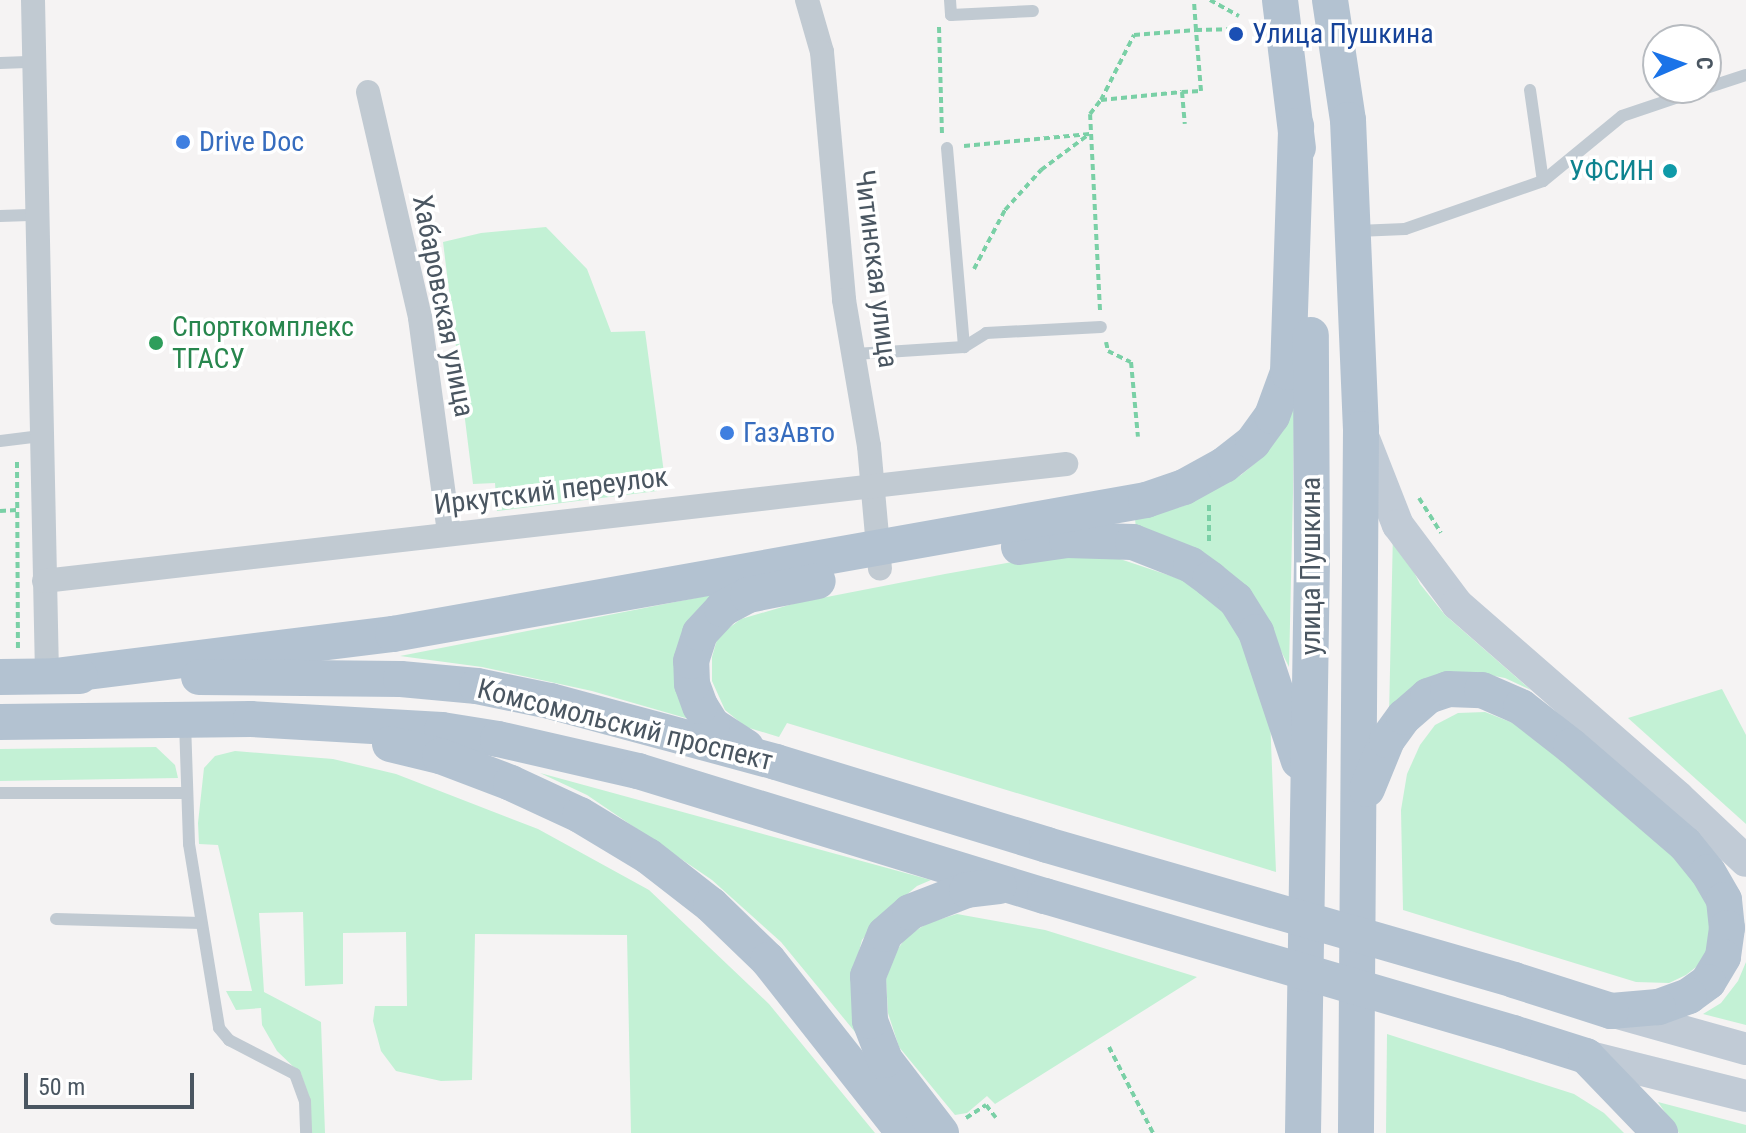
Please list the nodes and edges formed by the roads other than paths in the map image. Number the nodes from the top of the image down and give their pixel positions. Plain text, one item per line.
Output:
1 (33, 0) edge
2 (807, 0) edge
3 (950, 0) edge
4 (1280, 0) edge
5 (1330, 0) edge
6 (1033, 11) dead end
7 (34, 62) junction
8 (0, 63) edge
9 (1746, 75) edge
10 (1722, 83) edge
11 (1530, 90) dead end
12 (368, 92) dead end
13 (1658, 104) edge
14 (1296, 126) junction
15 (947, 148) road end
16 (1543, 181) junction
17 (37, 215) junction
18 (0, 216) edge
19 (1354, 231) junction
20 (1101, 327) road end
21 (964, 347) junction
22 (855, 354) junction
23 (1361, 429) junction
24 (41, 436) junction
25 (0, 441) edge
26 (1066, 464) dead end
27 (873, 484) junction
28 (449, 533) junction
29 (879, 558) junction
30 (44, 581) junction
31 (51, 676) junction
32 (0, 677) edge
33 (185, 718) junction
34 (251, 719) junction
35 (0, 722) edge
36 (776, 762) junction
37 (1308, 791) junction
38 (0, 793) edge
39 (186, 793) junction
40 (1359, 809) junction
41 (1746, 861) edge
42 (1009, 885) junction
43 (56, 919) dead end
44 (201, 923) junction
45 (1611, 1011) junction
46 (1746, 1049) edge
47 (1586, 1056) junction
48 (1746, 1096) edge
49 (950, 1126) edge
50 (306, 1133) edge
51 (904, 1133) edge
52 (1303, 1133) edge
53 (1356, 1133) edge
54 (1660, 1133) edge

1 - 7 street
2 - 22 street, Читинская улица
3 - 6 lane
4 - 14 main road, улица Пушкина
5 - 19 main road, улица Пушкина
7 - 8 lane
7 - 17 street
9 - 10 lane
11 - 16 lane
12 - 28 street, Хабаровская улица
13 - 16 lane
14 - 29 main road
14 - 37 main road, улица Пушкина
15 - 21 lane
16 - 19 lane
17 - 18 lane
17 - 24 street
19 - 23 main road, улица Пушкина
20 - 21 lane
21 - 22 lane
22 - 27 street, Читинская улица
23 - 40 main road, улица Пушкина
23 - 41 main road
24 - 25 lane
24 - 30 street
26 - 27 street, Иркутский переулок
27 - 28 street, Иркутский переулок
27 - 29 street, Читинская улица
28 - 30 street, Иркутский переулок
29 - 31 main road
29 - 36 main road
29 - 37 main road
30 - 31 street
31 - 32 main road, Комсомольский проспект
31 - 36 main road, Комсомольский проспект
33 - 34 main road, Комсомольский проспект
33 - 35 main road, Комсомольский проспект
33 - 39 lane
34 - 42 main road, Комсомольский проспект
34 - 51 main road
36 - 45 main road, Комсомольский проспект, bridge
37 - 52 main road, улица Пушкина
38 - 39 lane
39 - 44 lane
40 - 45 main road
40 - 53 main road, улица Пушкина
42 - 47 main road, Комсомольский проспект, bridge
42 - 49 main road
43 - 44 lane
44 - 50 lane
45 - 46 main road
47 - 48 main road
47 - 54 main road

